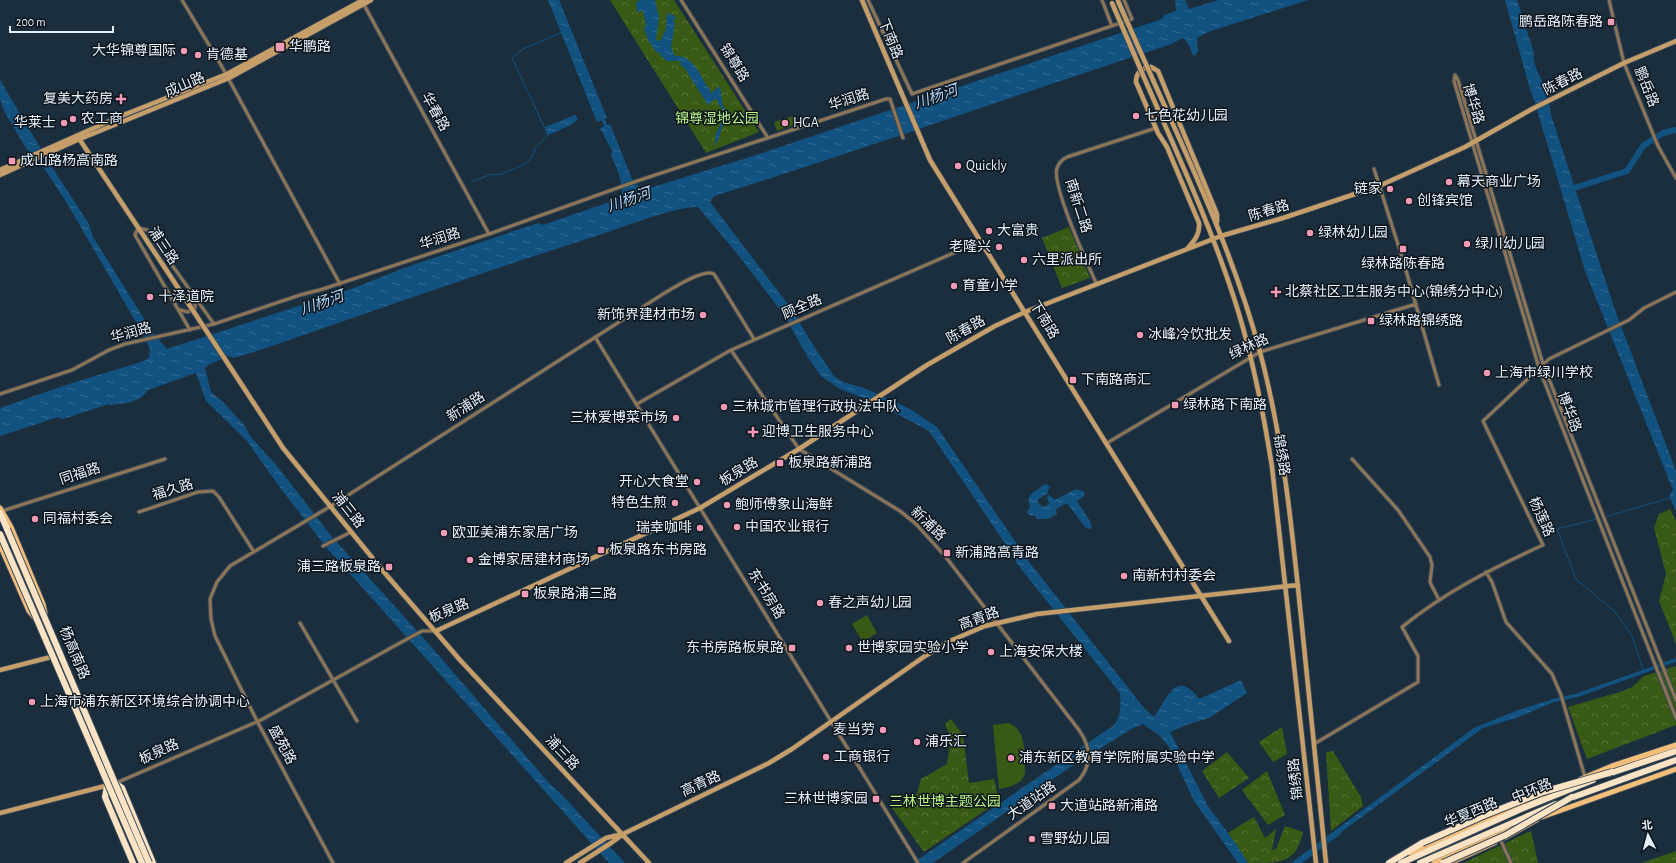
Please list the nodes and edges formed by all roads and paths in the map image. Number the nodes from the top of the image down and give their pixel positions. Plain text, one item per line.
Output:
1 (182, 0) edge
2 (372, 0) edge
3 (680, 0) edge
4 (862, 0) edge
5 (868, 0) edge
6 (1102, 0) edge
7 (1118, 0) edge
8 (1124, 0) edge
9 (1609, 0) edge
10 (362, 1) edge
11 (1111, 2) edge
12 (1112, 26) junction
13 (1676, 41) edge
14 (1624, 63) junction
15 (228, 76) junction
16 (1156, 128) junction
17 (78, 138) junction
18 (768, 138) junction
19 (903, 138) dead end
20 (1475, 142) junction
21 (29, 160) junction
22 (0, 170) edge
23 (1374, 170) dead end
24 (0, 175) edge
25 (1676, 178) edge
26 (1379, 186) junction
27 (1217, 226) junction
28 (138, 228) junction
29 (489, 234) junction
30 (1221, 236) junction
31 (1213, 240) junction
32 (981, 241) junction
33 (1187, 250) junction
34 (340, 284) junction
35 (1097, 285) junction
36 (1676, 292) edge
37 (195, 298) junction
38 (1416, 304) junction
39 (178, 309) junction
40 (1025, 312) junction
41 (214, 324) junction
42 (190, 330) junction
43 (595, 337) junction
44 (754, 339) junction
45 (730, 350) junction
46 (1260, 352) junction
47 (1250, 356) junction
48 (1543, 364) junction
49 (1540, 368) junction
50 (1439, 385) dead end
51 (0, 394) edge
52 (869, 402) joint
53 (636, 404) junction
54 (1107, 443) junction
55 (799, 448) junction
56 (164, 459) dead end
57 (1352, 459) dead end
58 (330, 506) junction
59 (700, 508) junction
60 (1, 511) edge
61 (139, 512) dead end
62 (352, 532) junction
63 (0, 534) edge
64 (0, 545) edge
65 (323, 546) dead end
66 (254, 552) junction
67 (1486, 572) junction
68 (1298, 585) junction
69 (1286, 586) junction
70 (1200, 596) junction
71 (1439, 600) junction
72 (300, 623) dead end
73 (996, 623) junction
74 (436, 631) junction
75 (214, 636) joint
76 (1229, 641) dead end
77 (51, 657) junction
78 (0, 670) edge
79 (333, 680) junction
80 (1676, 700) edge
81 (1676, 718) edge
82 (258, 721) junction
83 (357, 721) dead end
84 (832, 722) junction
85 (1086, 742) joint
86 (1314, 744) junction
87 (1676, 745) edge
88 (1676, 751) edge
89 (1676, 760) edge
90 (1676, 769) edge
91 (1612, 772) junction
92 (1585, 777) junction
93 (111, 785) junction
94 (1572, 797) junction
95 (0, 813) edge
96 (1544, 816) junction
97 (623, 834) junction
98 (1501, 841) junction
99 (133, 863) edge
100 (141, 863) edge
101 (150, 863) edge
102 (333, 863) edge
103 (566, 863) edge
104 (580, 863) edge
105 (649, 863) edge
106 (918, 863) edge
107 (963, 863) edge
108 (1316, 863) edge
109 (1326, 863) edge
110 (1389, 863) edge
111 (1401, 863) edge
112 (1420, 863) edge
113 (1434, 863) edge
114 (1443, 863) edge
115 (1451, 863) edge
116 (1510, 863) edge

1 - 15 street
2 - 10 main road, 成山路
3 - 18 street, 锦尊路
4 - 32 main road, 下南路
5 - 12 street, 下南路
6 - 12 street
7 - 27 main road, 锦绣路, bridge
8 - 12 street
9 - 14 street, 鹏岳路
10 - 15 main road, 成山路
10 - 29 street, 华春路
11 - 31 main road, 锦绣路, bridge
13 - 14 main road, 陈春路
14 - 20 main road, 陈春路
14 - 25 street, 鹏岳路
15 - 17 main road, 成山路
15 - 34 street
16 - 27 main road, 锦绣路
16 - 33 main road, 锦绣路
16 - 35 street, 南新二路
17 - 21 main road, 成山路
17 - 28 main road, 浦三路
18 - 19 street, 华润路
18 - 29 street, 华润路
20 - 20 street, 博华路
20 - 26 main road, 陈春路
20 - 48 street, 博华路
20 - 49 street, 博华路
21 - 22 main road, 成山路
21 - 24 main road, 成山路
23 - 26 street
26 - 30 main road, 陈春路
26 - 38 street
27 - 30 main road, 锦绣路
28 - 37 street
28 - 39 street
28 - 58 main road, 浦三路, bridge
29 - 34 street, 华润路
30 - 31 main road, 陈春路
30 - 46 main road, 锦绣路
31 - 33 main road, 陈春路
31 - 47 main road, 锦绣路
32 - 40 main road, 下南路
32 - 44 street, 顾全路
33 - 35 main road, 陈春路
34 - 41 street, 华润路
35 - 40 main road, 陈春路
36 - 48 street, 杨莲路
37 - 39 street
37 - 41 street
38 - 46 street, 绿林路
38 - 50 street
39 - 42 street
40 - 52 main road, 陈春路
40 - 54 main road, 下南路
41 - 42 street, 华润路
42 - 51 street, 华润路
43 - 44 street, 新浦路
43 - 53 street, 东书房路
43 - 58 street, 新浦路
44 - 45 street, 顾全路
45 - 53 street, 顾全路
45 - 55 street, 新浦路
46 - 47 street, 绿林路
46 - 68 main road, 锦绣路
47 - 54 street, 绿林路
47 - 69 main road, 锦绣路
48 - 49 street, 杨莲路
48 - 80 street, 博华路
49 - 67 street, 杨莲路
49 - 81 street, 博华路
52 - 55 main road, 板泉路
53 - 59 street, 东书房路
54 - 70 main road, 下南路
55 - 59 main road, 板泉路
55 - 73 street, 新浦路
56 - 60 street, 同福路
57 - 71 street
58 - 62 main road, 浦三路
58 - 66 street, 新浦路
59 - 74 main road, 板泉路
59 - 84 street, 东书房路
60 - 93 main road, 杨高南路
60 - 101 highway, 杨高南路, bridge
61 - 66 street, 福久路
62 - 65 street
62 - 74 main road, 浦三路
63 - 100 highway, 杨高南路, bridge
64 - 77 main road, 杨高南路
66 - 75 street, 新浦路
67 - 71 street, 杨莲路
67 - 92 street
68 - 69 main road, 高青路
68 - 86 main road, 锦绣路
69 - 70 main road, 高青路
69 - 108 main road, 锦绣路
70 - 73 main road, 高青路
70 - 76 main road, 下南路
71 - 86 street, 杨莲路
72 - 79 street
73 - 84 main road, 高青路
73 - 85 street, 新浦路
74 - 79 street, 板泉路
74 - 97 main road, 浦三路
75 - 82 street, 盛苑路
77 - 78 main road
77 - 93 main road, 杨高南路
79 - 82 street, 板泉路
79 - 83 street
82 - 93 street, 板泉路
82 - 102 street, 盛苑路
84 - 97 main road, 高青路
84 - 106 street, 东书房路
85 - 107 street, 大道站路
86 - 109 main road, 锦绣路
87 - 92 main road, 华夏西路
88 - 91 highway, 中环路
89 - 94 highway, 中环路
90 - 96 main road
91 - 110 highway, bridge
91 - 111 highway, 中环路, bridge
92 - 110 main road, 华夏西路
93 - 95 main road, 板泉路
93 - 99 highway
93 - 100 main road, 杨高南路
93 - 101 main road, 杨高南路
93 - 101 highway
94 - 112 highway, 中环路, bridge
94 - 114 highway, bridge
96 - 98 main road
96 - 113 main road
97 - 103 main road, 高青路
97 - 104 main road, 高青路
97 - 105 main road, 浦三路
98 - 115 main road
98 - 116 street

